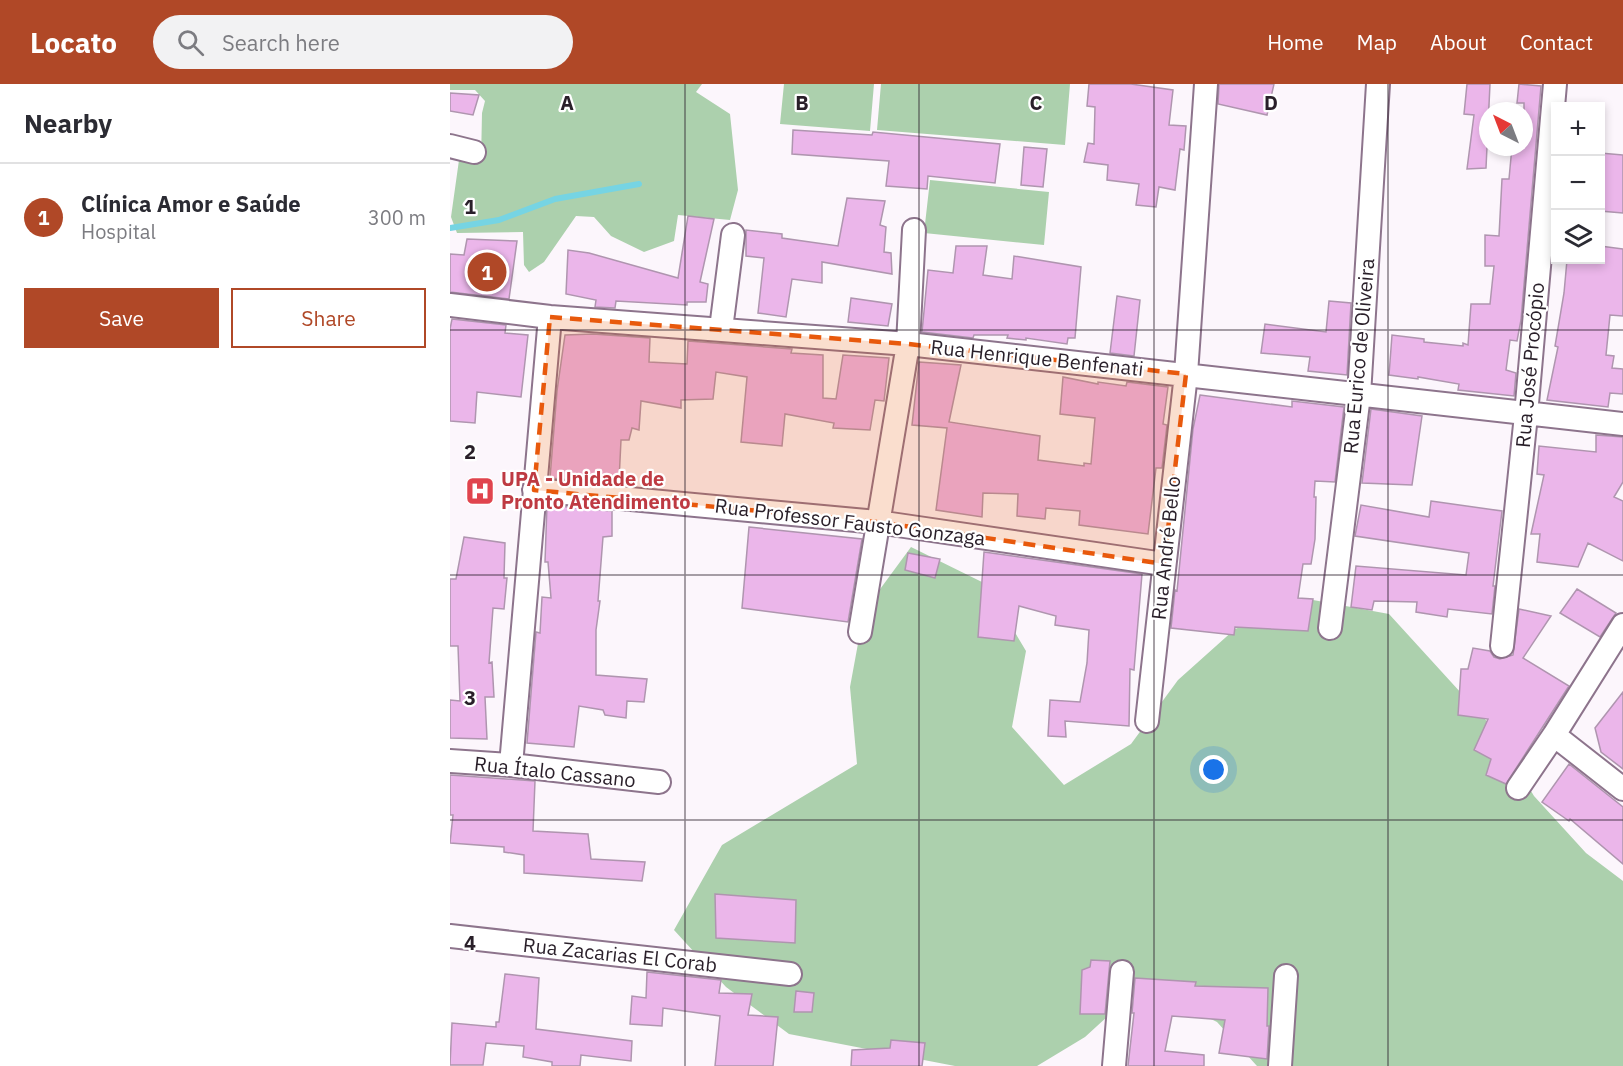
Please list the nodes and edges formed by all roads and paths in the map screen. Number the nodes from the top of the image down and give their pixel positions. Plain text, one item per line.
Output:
1 (1206, 84) edge
2 (1378, 84) edge
3 (1555, 84) edge
4 (450, 146) edge
5 (474, 152) dead end
6 (914, 230) dead end
7 (733, 235) dead end
8 (450, 305) edge
9 (550, 317) junction
10 (721, 329) junction
11 (908, 344) junction
12 (1186, 374) junction
13 (1359, 395) junction
14 (1526, 415) junction
15 (1623, 424) edge
16 (534, 490) junction
17 (877, 522) junction
18 (1164, 564) junction
19 (1623, 625) edge
20 (1329, 628) dead end
21 (860, 632) dead end
22 (1502, 646) dead end
23 (1147, 721) dead end
24 (1554, 735) junction
25 (450, 762) edge
26 (512, 765) junction
27 (659, 782) dead end
28 (1518, 788) dead end
29 (1623, 789) edge
30 (450, 936) edge
31 (1122, 972) dead end
32 (790, 974) dead end
33 (1286, 976) dead end
34 (1114, 1066) edge
35 (1280, 1066) edge

1 - 12 street, Rua André Bello
2 - 13 street, Rua Eurico de Oliveira
3 - 14 street, Rua José Procópio
4 - 5 street
6 - 11 street
7 - 10 street
8 - 9 street, Rua Henrique Benfenati
9 - 10 street, Rua Henrique Benfenati
9 - 16 street
10 - 11 street, Rua Henrique Benfenati
11 - 12 street, Rua Henrique Benfenati
11 - 17 street
12 - 13 street, Rua Henrique Benfenati
12 - 18 street, Rua André Bello
13 - 14 street, Rua Henrique Benfenati
13 - 20 street, Rua Eurico de Oliveira
14 - 15 street, Rua Henrique Benfenati
14 - 22 street, Rua José Procópio
16 - 17 street, Rua Professor Fausto Gonzaga
16 - 26 street
17 - 18 street, Rua Professor Fausto Gonzaga
17 - 21 street
18 - 23 street, Rua André Bello
19 - 24 street
24 - 28 street
24 - 29 street
25 - 26 street, Rua Ítalo Cassano
26 - 27 street, Rua Ítalo Cassano
30 - 32 street, Rua Zacarias El Corab
31 - 34 street
33 - 35 street

